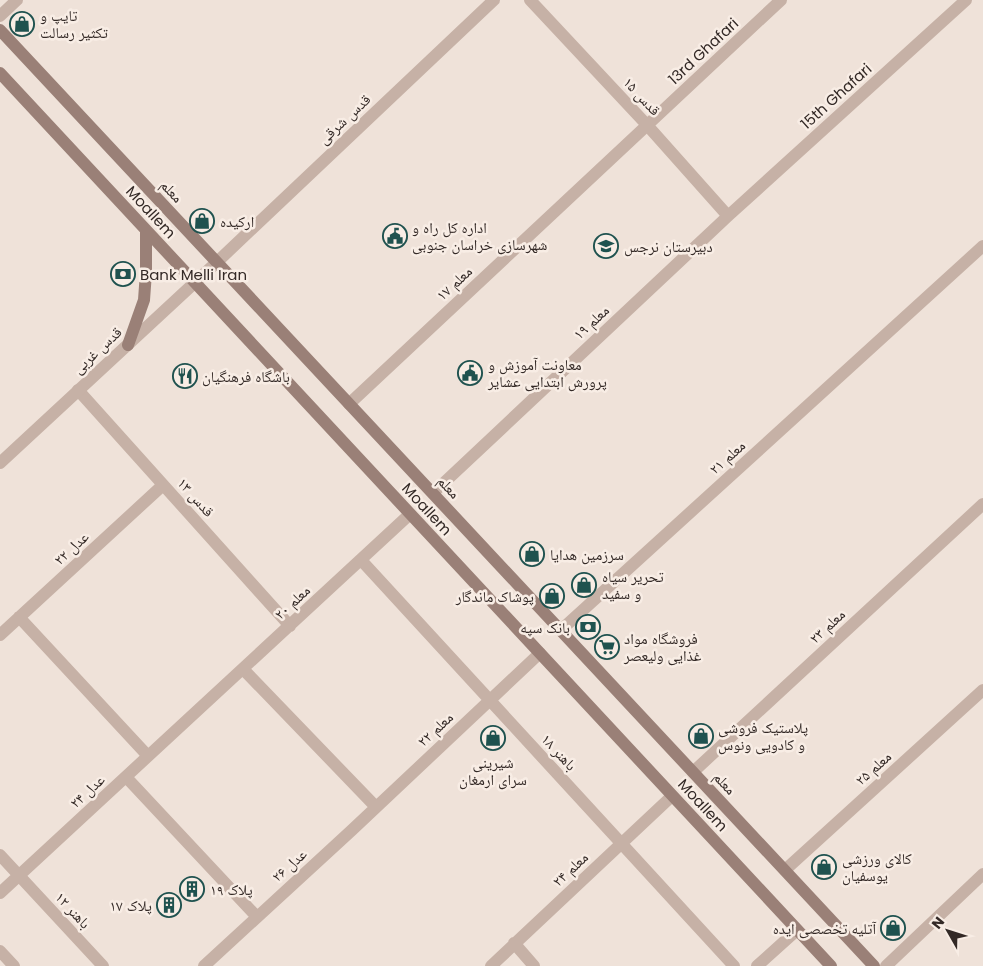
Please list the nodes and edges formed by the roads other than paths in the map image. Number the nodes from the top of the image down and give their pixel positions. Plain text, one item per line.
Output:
1 (17, 0) edge
2 (494, 0) edge
3 (530, 0) edge
4 (781, 0) edge
5 (966, 0) edge
6 (0, 16) edge
7 (0, 30) edge
8 (0, 73) edge
9 (647, 125) junction
10 (728, 216) junction
11 (146, 230) junction
12 (983, 246) edge
13 (217, 262) junction
14 (195, 282) junction
15 (128, 344) junction
16 (78, 390) junction
17 (349, 404) junction
18 (0, 463) edge
19 (163, 485) junction
20 (433, 493) junction
21 (983, 504) edge
22 (410, 514) junction
23 (361, 560) junction
24 (20, 618) junction
25 (290, 626) junction
26 (561, 630) junction
27 (0, 635) edge
28 (540, 653) junction
29 (243, 669) junction
30 (983, 690) edge
31 (489, 700) junction
32 (195, 713) joint
33 (148, 756) junction
34 (693, 772) junction
35 (126, 776) junction
36 (672, 796) junction
37 (376, 807) junction
38 (352, 830) joint
39 (621, 844) junction
40 (0, 855) edge
41 (785, 870) junction
42 (983, 874) edge
43 (19, 875) junction
44 (0, 893) edge
45 (257, 917) junction
46 (797, 930) junction
47 (514, 944) junction
48 (0, 951) edge
49 (14, 966) edge
50 (103, 966) edge
51 (204, 966) edge
52 (491, 966) edge
53 (534, 966) edge
54 (734, 966) edge
55 (757, 966) edge
56 (831, 966) edge
57 (874, 966) edge
58 (886, 966) edge

1 - 6 street
2 - 13 street, قدس شرقی
3 - 9 street, قدس ۱۵
4 - 9 street, 13rd Ghafari
5 - 10 street, 15th Ghafari
7 - 13 main road, معلم
8 - 11 main road, Moallem
9 - 10 street, قدس ۱۵
9 - 17 street, معلم ۱۷
10 - 20 street, معلم ۱۹
11 - 14 main road, Moallem
11 - 15 main road
12 - 26 street, معلم ۲۱
13 - 14 street, قدس غربی
13 - 17 main road, معلم
14 - 15 street, قدس غربی
14 - 22 main road, Moallem
15 - 16 street, قدس غربی
16 - 18 street, قدس غربی
16 - 19 street, قدس ۱۳
17 - 20 main road, معلم
19 - 24 street, عدل ۲۲
19 - 25 street, قدس ۱۳
20 - 26 main road, معلم
21 - 34 street, معلم ۲۳
22 - 23 street, معلم ۲۰
22 - 28 main road, Moallem
23 - 25 street, معلم ۲۰
23 - 31 street, باهنر ۱۸
24 - 27 street, عدل ۲۲
24 - 33 street
25 - 29 street, معلم ۲۰
26 - 34 main road, معلم
28 - 31 street, معلم ۲۲
28 - 36 main road, Moallem
29 - 32 street, معلم ۲۰
29 - 37 street
30 - 41 street, معلم ۲۵
31 - 37 street, معلم ۲۲
31 - 39 street, باهنر ۱۸
32 - 33 street, عدل ۲۴
33 - 35 street, عدل ۲۴
34 - 41 main road, معلم
35 - 43 street, عدل ۲۴
35 - 45 street
36 - 39 street, معلم ۲۴
36 - 46 main road, Moallem
37 - 38 street, معلم ۲۲
38 - 45 street, عدل ۲۶
39 - 47 street, معلم ۲۴
39 - 54 street, باهنر ۱۸
40 - 43 street, باهنر ۱۲
41 - 57 main road, معلم
42 - 58 street
43 - 44 street, عدل ۲۴
43 - 50 street, باهنر ۱۲
45 - 51 street, عدل ۲۶
46 - 55 street
46 - 56 main road, Moallem
47 - 52 street, معلم ۲۴
47 - 53 street
48 - 49 street

